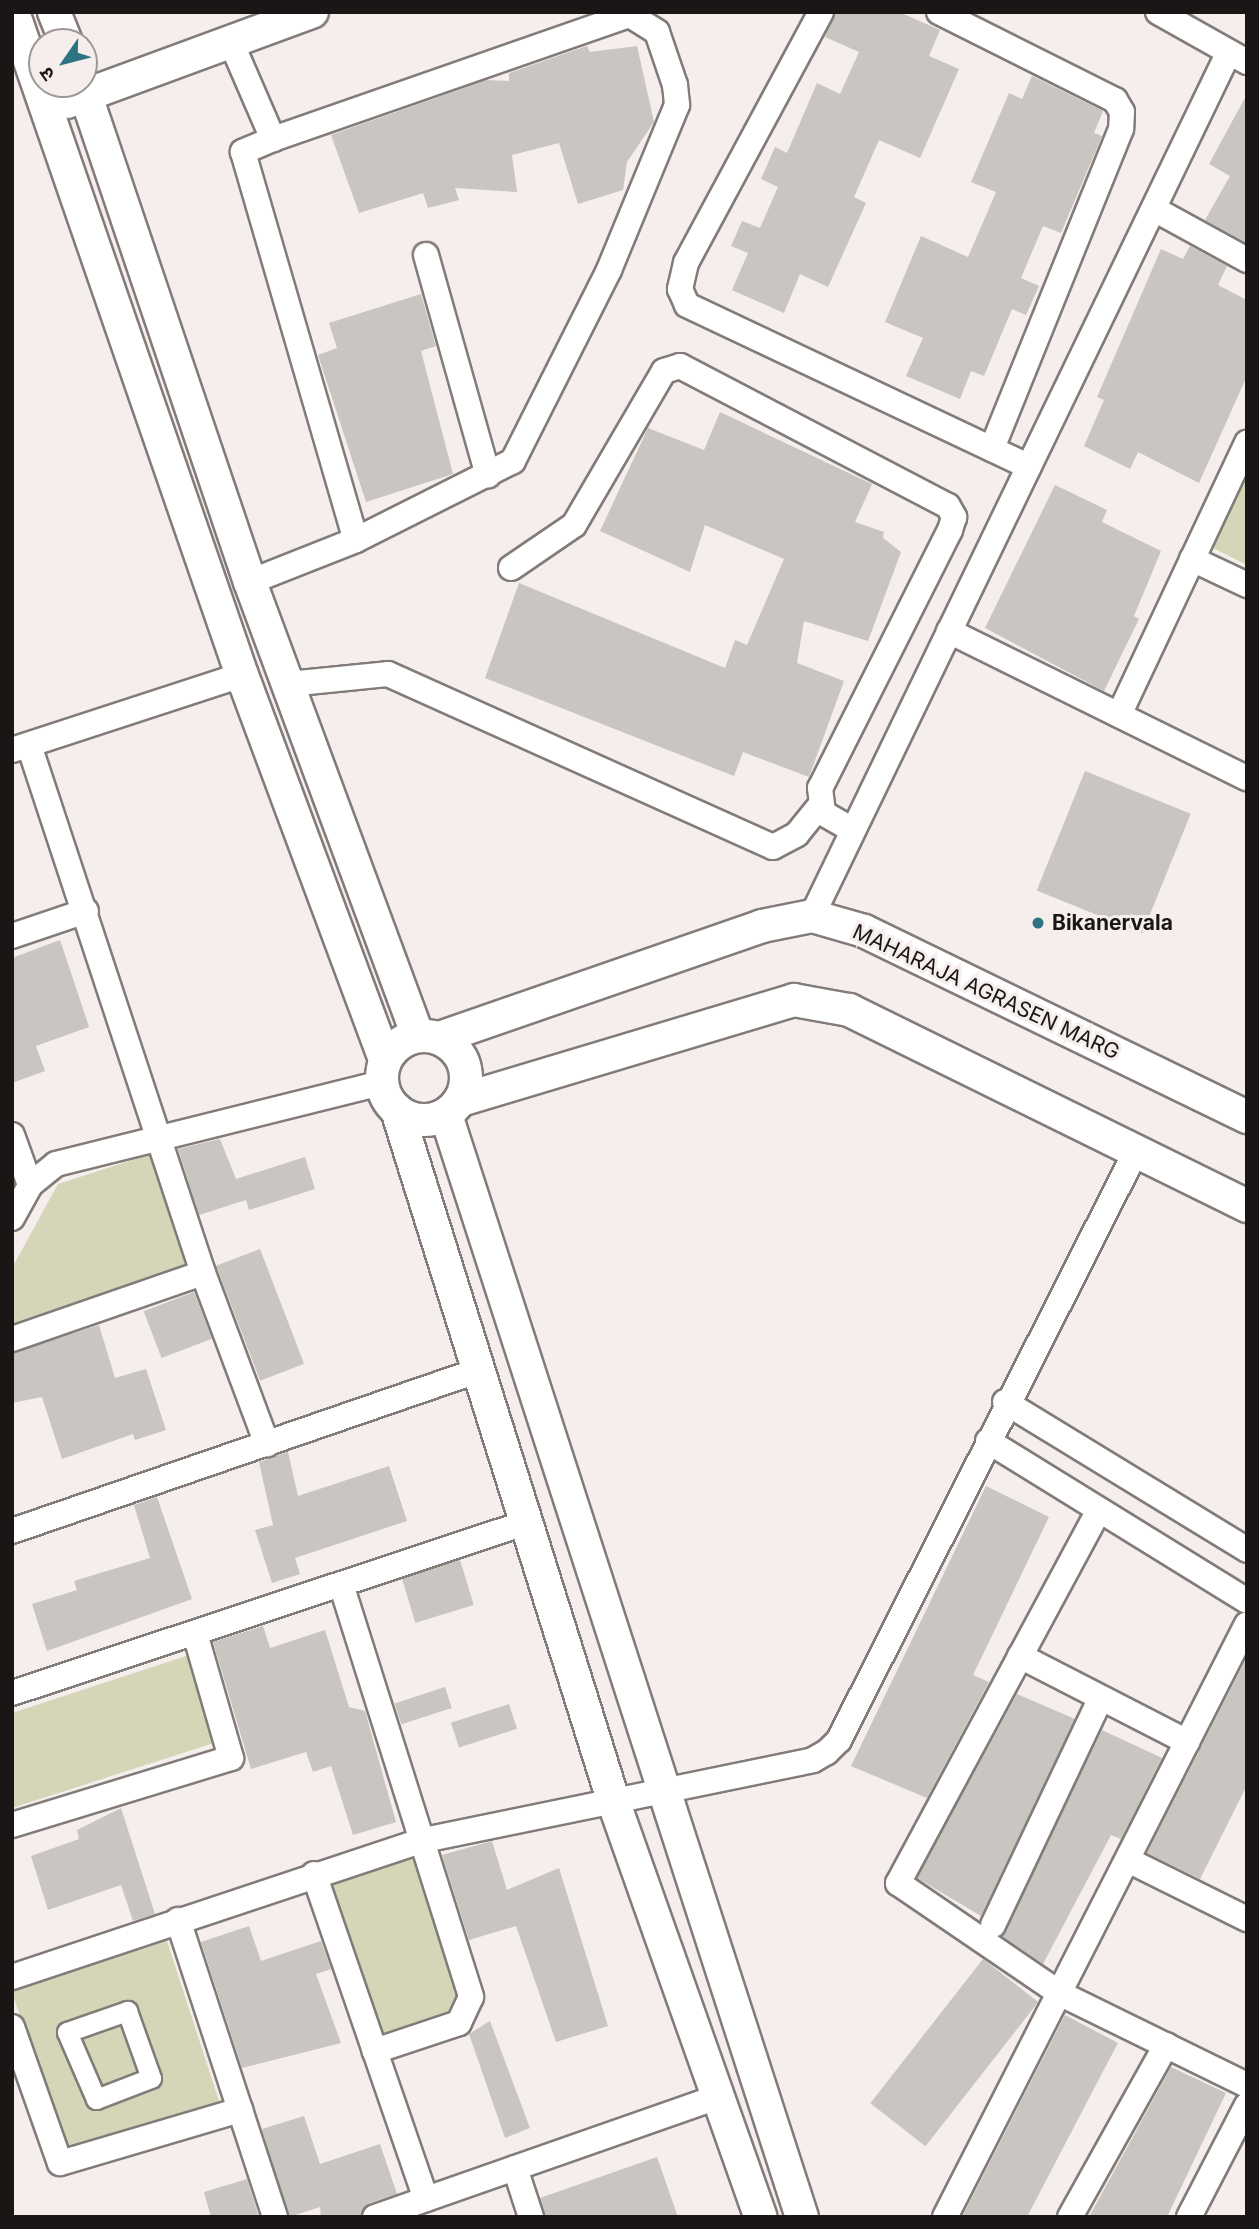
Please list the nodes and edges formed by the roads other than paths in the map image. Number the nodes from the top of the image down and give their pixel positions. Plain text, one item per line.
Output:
1 (13, 12) edge
2 (312, 12) edge
3 (821, 12) edge
4 (939, 12) edge
5 (1158, 12) edge
6 (231, 42) junction
7 (1238, 57) edge
8 (98, 85) edge
9 (68, 98) edge
10 (87, 98) edge
11 (49, 108) junction
12 (273, 139) junction
13 (1154, 209) junction
14 (426, 255) dead end
15 (1247, 260) edge
16 (1247, 443) edge
17 (992, 449) junction
18 (1029, 467) junction
19 (488, 475) junction
20 (356, 540) junction
21 (1192, 559) junction
22 (510, 568) dead end
23 (250, 582) junction
24 (1247, 585) edge
25 (949, 631) junction
26 (242, 675) junction
27 (288, 684) junction
28 (1119, 715) junction
29 (21, 748) edge
30 (1247, 778) edge
31 (820, 806) junction
32 (853, 830) junction
33 (86, 911) junction
34 (812, 916) junction
35 (12, 936) edge
36 (429, 1036) junction
37 (383, 1071) junction
38 (454, 1108) junction
39 (397, 1110) junction
40 (1247, 1116) edge
41 (12, 1135) edge
42 (158, 1136) junction
43 (1137, 1149) junction
44 (30, 1185) junction
45 (1247, 1206) edge
46 (12, 1218) edge
47 (203, 1273) junction
48 (12, 1339) edge
49 (477, 1371) junction
50 (1005, 1402) junction
51 (988, 1441) junction
52 (267, 1444) junction
53 (1099, 1510) junction
54 (528, 1522) junction
55 (12, 1531) edge
56 (1247, 1550) edge
57 (341, 1584) junction
58 (1247, 1601) edge
59 (1247, 1624) edge
60 (195, 1633) junction
61 (1020, 1656) junction
62 (12, 1693) edge
63 (1101, 1698) junction
64 (1187, 1742) junction
65 (660, 1790) junction
66 (614, 1803) junction
67 (12, 1825) edge
68 (424, 1840) junction
69 (1128, 1860) junction
70 (314, 1874) junction
71 (1247, 1919) edge
72 (178, 1920) junction
73 (993, 1925) dead end
74 (12, 1977) edge
75 (1059, 1993) junction
76 (733, 2013) junction
77 (12, 2027) edge
78 (697, 2027) junction
79 (67, 2032) joint
80 (1166, 2045) junction
81 (375, 2051) junction
82 (1247, 2085) edge
83 (720, 2096) junction
84 (1247, 2105) edge
85 (240, 2110) junction
86 (1238, 2142) edge
87 (515, 2168) junction
88 (426, 2199) junction
89 (275, 2217) edge
90 (375, 2217) edge
91 (531, 2217) edge
92 (761, 2217) edge
93 (802, 2217) edge
94 (945, 2217) edge
95 (1070, 2217) edge
96 (1189, 2217) edge

1 - 11 street
2 - 6 street
3 - 17 street
4 - 17 street
5 - 7 street
6 - 8 street
6 - 12 street
7 - 13 street
9 - 11 street
10 - 23 street
11 - 26 street
12 - 19 street
12 - 20 street
13 - 15 street
13 - 18 street
14 - 19 street
16 - 21 street
17 - 18 street
18 - 25 street
19 - 20 street
20 - 23 street
21 - 24 street
21 - 28 street
22 - 31 street
23 - 27 street
25 - 28 street
25 - 32 street
26 - 29 street
26 - 37 street
27 - 31 street
27 - 36 street
28 - 30 street
29 - 33 street
31 - 32 street
32 - 34 street
33 - 35 street
33 - 42 street
34 - 36 street, MAHARAJA AGRASEN MARG
34 - 40 street, MAHARAJA AGRASEN MARG
36 - 37 street
36 - 38 street
37 - 39 street
37 - 42 street
38 - 39 street
38 - 43 street
38 - 65 street
39 - 49 street
41 - 44 street
42 - 44 street
42 - 47 street
43 - 45 street
43 - 50 street
44 - 46 street
47 - 48 street
47 - 52 street
49 - 52 street
49 - 54 street
50 - 51 street
50 - 56 street
51 - 53 street
51 - 65 street
52 - 55 street
53 - 58 street
53 - 61 street
54 - 57 street
54 - 66 street
57 - 60 street
57 - 68 street
59 - 64 street
60 - 62 street
60 - 67 street
61 - 63 street
61 - 75 street
63 - 64 street
63 - 73 street
64 - 69 street
65 - 66 street
65 - 76 street
66 - 68 street
66 - 78 street
68 - 70 street
68 - 81 street
69 - 71 street
69 - 75 street
70 - 72 street
70 - 81 street
72 - 74 street
72 - 85 street
75 - 80 street
75 - 94 street
76 - 78 street
76 - 93 street
77 - 85 street
78 - 83 street
79 - 79 street
80 - 82 street
80 - 95 street
81 - 88 street
83 - 87 street
83 - 92 street
84 - 86 street
85 - 89 street
86 - 96 street
87 - 88 street
87 - 91 street
88 - 90 street

